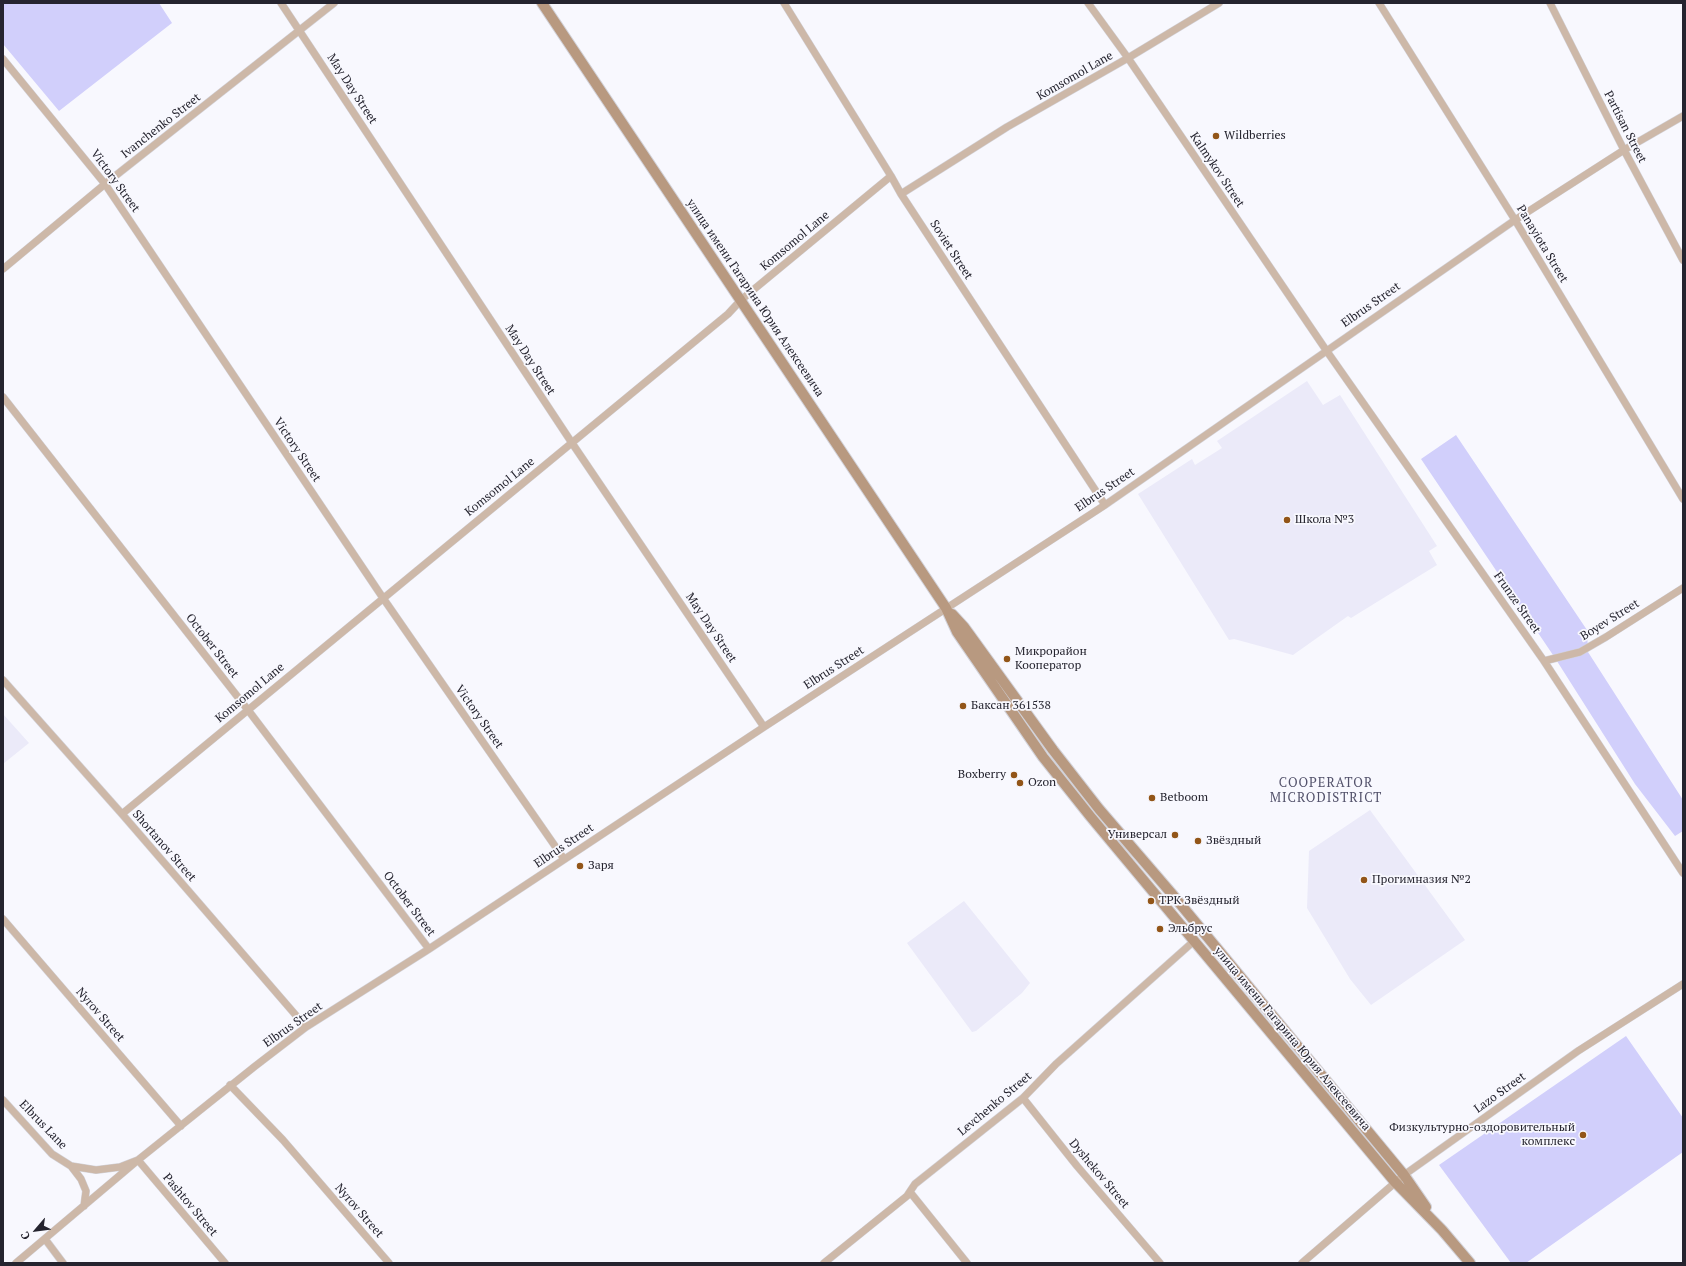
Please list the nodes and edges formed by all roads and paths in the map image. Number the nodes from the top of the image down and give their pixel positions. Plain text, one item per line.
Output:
1 (281, 3) edge
2 (334, 3) edge
3 (542, 3) edge
4 (784, 3) edge
5 (1088, 3) edge
6 (1219, 3) edge
7 (1379, 3) edge
8 (1550, 3) edge
9 (300, 30) junction
10 (1128, 58) junction
11 (3, 59) edge
12 (1683, 116) edge
13 (1624, 150) junction
14 (891, 176) junction
15 (106, 184) junction
16 (901, 194) junction
17 (1515, 220) junction
18 (1683, 260) edge
19 (3, 269) edge
20 (741, 300) junction
21 (1326, 350) junction
22 (3, 397) edge
23 (572, 443) junction
24 (1683, 499) edge
25 (1105, 505) junction
26 (1683, 588) edge
27 (383, 598) junction
28 (946, 608) junction
29 (1544, 661) junction
30 (3, 680) edge
31 (248, 710) junction
32 (764, 727) junction
33 (122, 814) junction
34 (564, 859) junction
35 (1683, 873) edge
36 (3, 919) edge
37 (1194, 941) junction
38 (429, 949) junction
39 (1683, 984) edge
40 (306, 1027) junction
41 (230, 1085) junction
42 (1023, 1098) junction
43 (3, 1100) edge
44 (181, 1126) junction
45 (138, 1160) junction
46 (71, 1166) junction
47 (1404, 1175) junction
48 (1395, 1182) junction
49 (910, 1192) junction
50 (84, 1206) junction
51 (1442, 1230) junction
52 (45, 1239) junction
53 (16, 1263) edge
54 (63, 1263) edge
55 (225, 1263) edge
56 (389, 1263) edge
57 (824, 1263) edge
58 (967, 1263) edge
59 (1160, 1263) edge
60 (1302, 1263) edge
61 (1470, 1263) edge

1 - 9 street, May Day Street
2 - 9 street, Ivanchenko Street
3 - 20 street, улица имени Гагарина Юрия Алексеевича
4 - 14 street, Soviet Street
5 - 10 street, Kalmykov Street
6 - 10 street, Komsomol Lane
7 - 17 street, Panayiota Street
8 - 13 street, Partisan Street
9 - 15 street, Ivanchenko Street
9 - 23 street, May Day Street
10 - 16 street, Komsomol Lane
10 - 21 street, Kalmykov Street
11 - 15 street, Victory Street
12 - 13 street, Elbrus Street
13 - 17 street, Elbrus Street
13 - 18 street, Partisan Street
14 - 16 street, Soviet Street
14 - 20 street, Komsomol Lane
15 - 19 street, Ivanchenko Street
15 - 27 street, Victory Street
16 - 25 street, Soviet Street
17 - 21 street, Elbrus Street
17 - 24 street, Panayiota Street
20 - 23 street, Komsomol Lane
20 - 28 street, улица имени Гагарина Юрия Алексеевича
21 - 25 street, Elbrus Street
21 - 29 street, Frunze Street
22 - 31 street, October Street
23 - 27 street, Komsomol Lane
23 - 32 street, May Day Street
25 - 28 street, Elbrus Street
26 - 29 street, Boyev Street
27 - 31 street, Komsomol Lane
27 - 34 street, Victory Street
28 - 32 street, Elbrus Street
28 - 37 street, улица имени Гагарина Юрия Алексеевича
28 - 47 street, улица имени Гагарина Юрия Алексеевича
29 - 35 street, Frunze Street
30 - 33 street, Shortanov Street
31 - 33 street, Komsomol Lane
31 - 38 street, October Street
32 - 34 street, Elbrus Street
33 - 40 street, Shortanov Street
34 - 38 street, Elbrus Street
36 - 44 street, Nyrov Street
37 - 42 street, Levchenko Street
37 - 48 street, улица имени Гагарина Юрия Алексеевича
38 - 40 street, Elbrus Street
39 - 47 street, Lazo Street
40 - 41 street, Elbrus Street
41 - 44 street, Elbrus Street
41 - 56 street, Nyrov Street
42 - 49 street, Levchenko Street
42 - 59 street, Dyshekov Street
43 - 46 street, Elbrus Lane
44 - 45 street, Elbrus Street
45 - 46 street, Elbrus Lane
45 - 50 street, Elbrus Street
45 - 55 street, Pashtov Street
46 - 50 street
47 - 48 street, Lazo Street
47 - 51 street, улица имени Гагарина Юрия Алексеевича
48 - 51 street, улица имени Гагарина Юрия Алексеевича
48 - 60 street, Lazo Street
49 - 57 street, Levchenko Street
49 - 58 street
50 - 52 street, Elbrus Street
51 - 61 street, улица имени Гагарина Юрия Алексеевича
52 - 53 street, Elbrus Street
52 - 54 street

